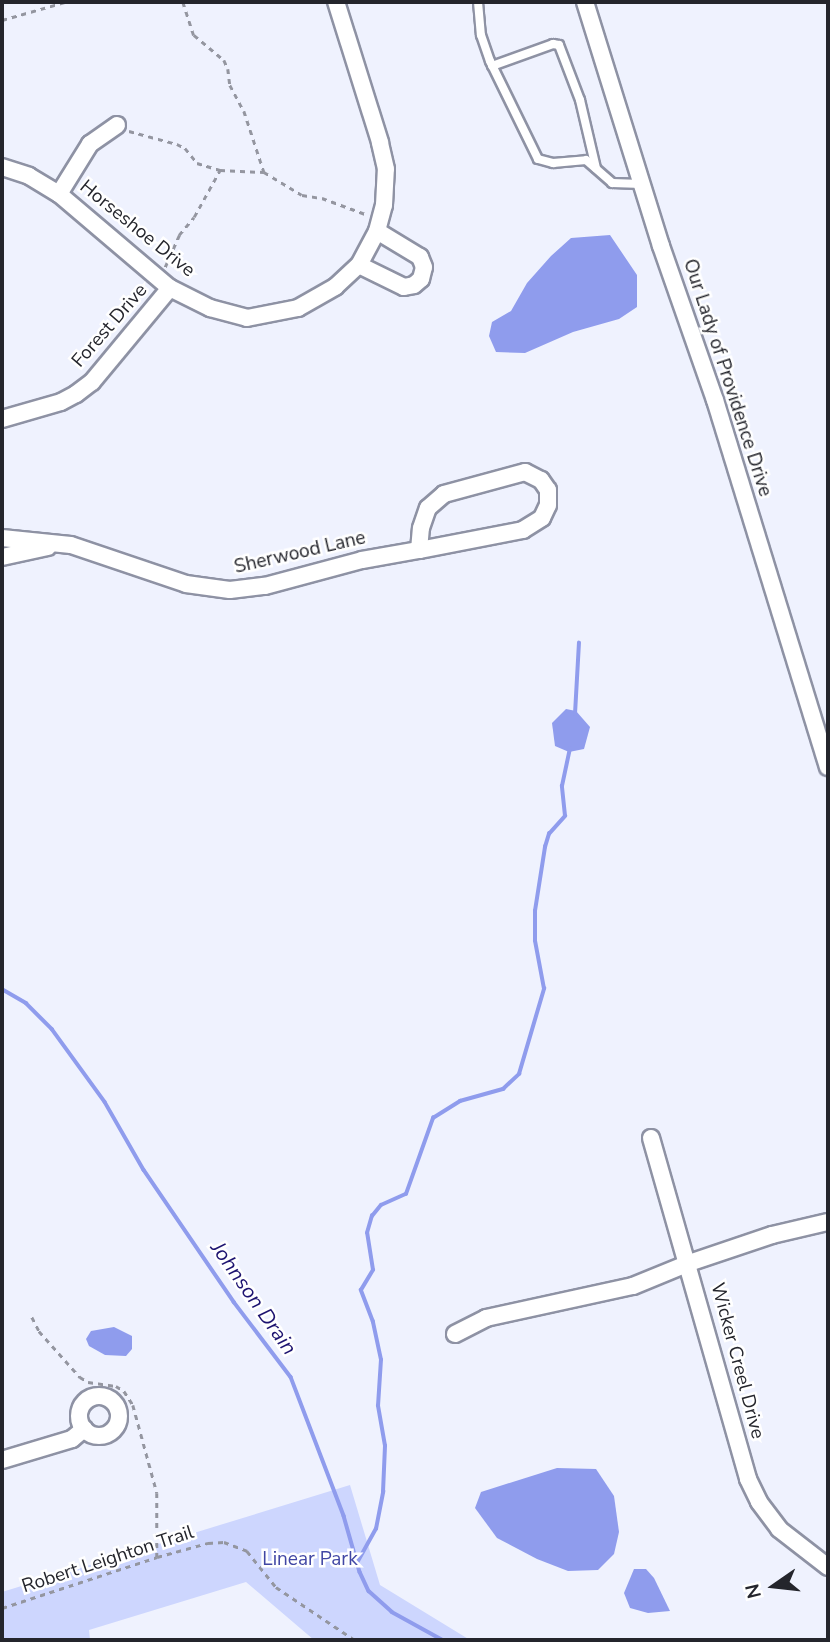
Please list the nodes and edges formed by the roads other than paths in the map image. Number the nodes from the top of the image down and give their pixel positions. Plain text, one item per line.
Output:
1 (478, 2) edge
2 (585, 2) edge
3 (335, 5) edge
4 (492, 66) junction
5 (117, 125) road end
6 (2, 167) edge
7 (596, 168) junction
8 (642, 184) junction
9 (59, 194) junction
10 (379, 225) junction
11 (359, 265) junction
12 (170, 288) junction
13 (2, 419) edge
14 (2, 538) edge
15 (71, 545) junction
16 (419, 550) junction
17 (2, 557) edge
18 (828, 767) edge
19 (651, 1138) dead end
20 (828, 1222) edge
21 (689, 1263) junction
22 (454, 1334) dead end
23 (84, 1429) dead end
24 (2, 1460) edge
25 (828, 1567) edge

1 - 4 lane
2 - 8 street, Our Lady of Providence Drive
3 - 10 street, Horseshoe Drive
4 - 7 lane
4 - 7 lane
5 - 9 street
6 - 9 street, Horseshoe Drive
7 - 8 lane
8 - 18 street, Our Lady of Providence Drive
9 - 12 street, Horseshoe Drive
10 - 11 street, Horseshoe Drive
10 - 11 street
11 - 12 street, Horseshoe Drive
12 - 13 street, Forest Drive
14 - 15 street, Sherwood Lane
15 - 16 street, Sherwood Lane
15 - 17 street, Sherwood Lane
16 - 16 street, Sherwood Lane
19 - 21 street, Wicker Creel Drive
20 - 21 street
21 - 22 street
21 - 25 street, Wicker Creel Drive
23 - 24 street

